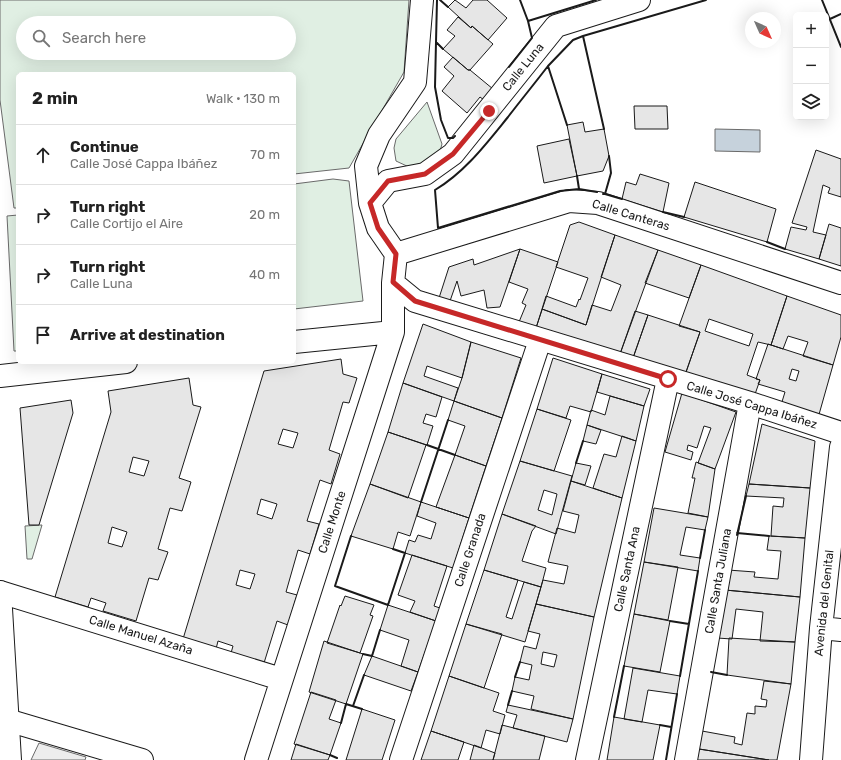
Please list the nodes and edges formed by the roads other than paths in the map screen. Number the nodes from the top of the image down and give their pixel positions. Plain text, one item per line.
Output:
1 (422, 0) edge
2 (639, 0) edge
3 (370, 203) junction
4 (396, 254) junction
5 (393, 282) junction
6 (841, 284) edge
7 (393, 332) junction
8 (540, 340) junction
9 (296, 342) edge
10 (108, 364) edge
11 (0, 376) edge
12 (668, 379) junction
13 (750, 403) junction
14 (841, 433) edge
15 (841, 447) edge
16 (0, 592) edge
17 (831, 629) edge
18 (281, 679) junction
19 (7, 720) junction
20 (10, 760) edge
21 (142, 760) edge
22 (256, 760) edge
23 (401, 760) edge
24 (587, 760) edge
25 (686, 760) edge
26 (811, 760) edge

1 - 3 street
2 - 3 street, Calle Luna
3 - 4 street
4 - 5 street, Calle Monte
4 - 6 street, Calle Canteras
5 - 7 street, Calle Monte
5 - 8 street, Calle José Cappa Ibáñez
7 - 9 street
7 - 18 street, Calle Monte
8 - 12 street, Calle José Cappa Ibáñez
8 - 23 street, Calle Granada
10 - 11 street
12 - 13 street, Calle José Cappa Ibáñez
12 - 24 street, Calle Santa Ana
13 - 14 street, Calle José Cappa Ibáñez
13 - 25 street, Calle Santa Juliana
15 - 17 street, Avenida del Genital
16 - 18 street, Calle Manuel Azaña
16 - 19 street
17 - 26 street, Avenida del Genital
18 - 22 street, Calle Monte
19 - 20 street
19 - 21 street

